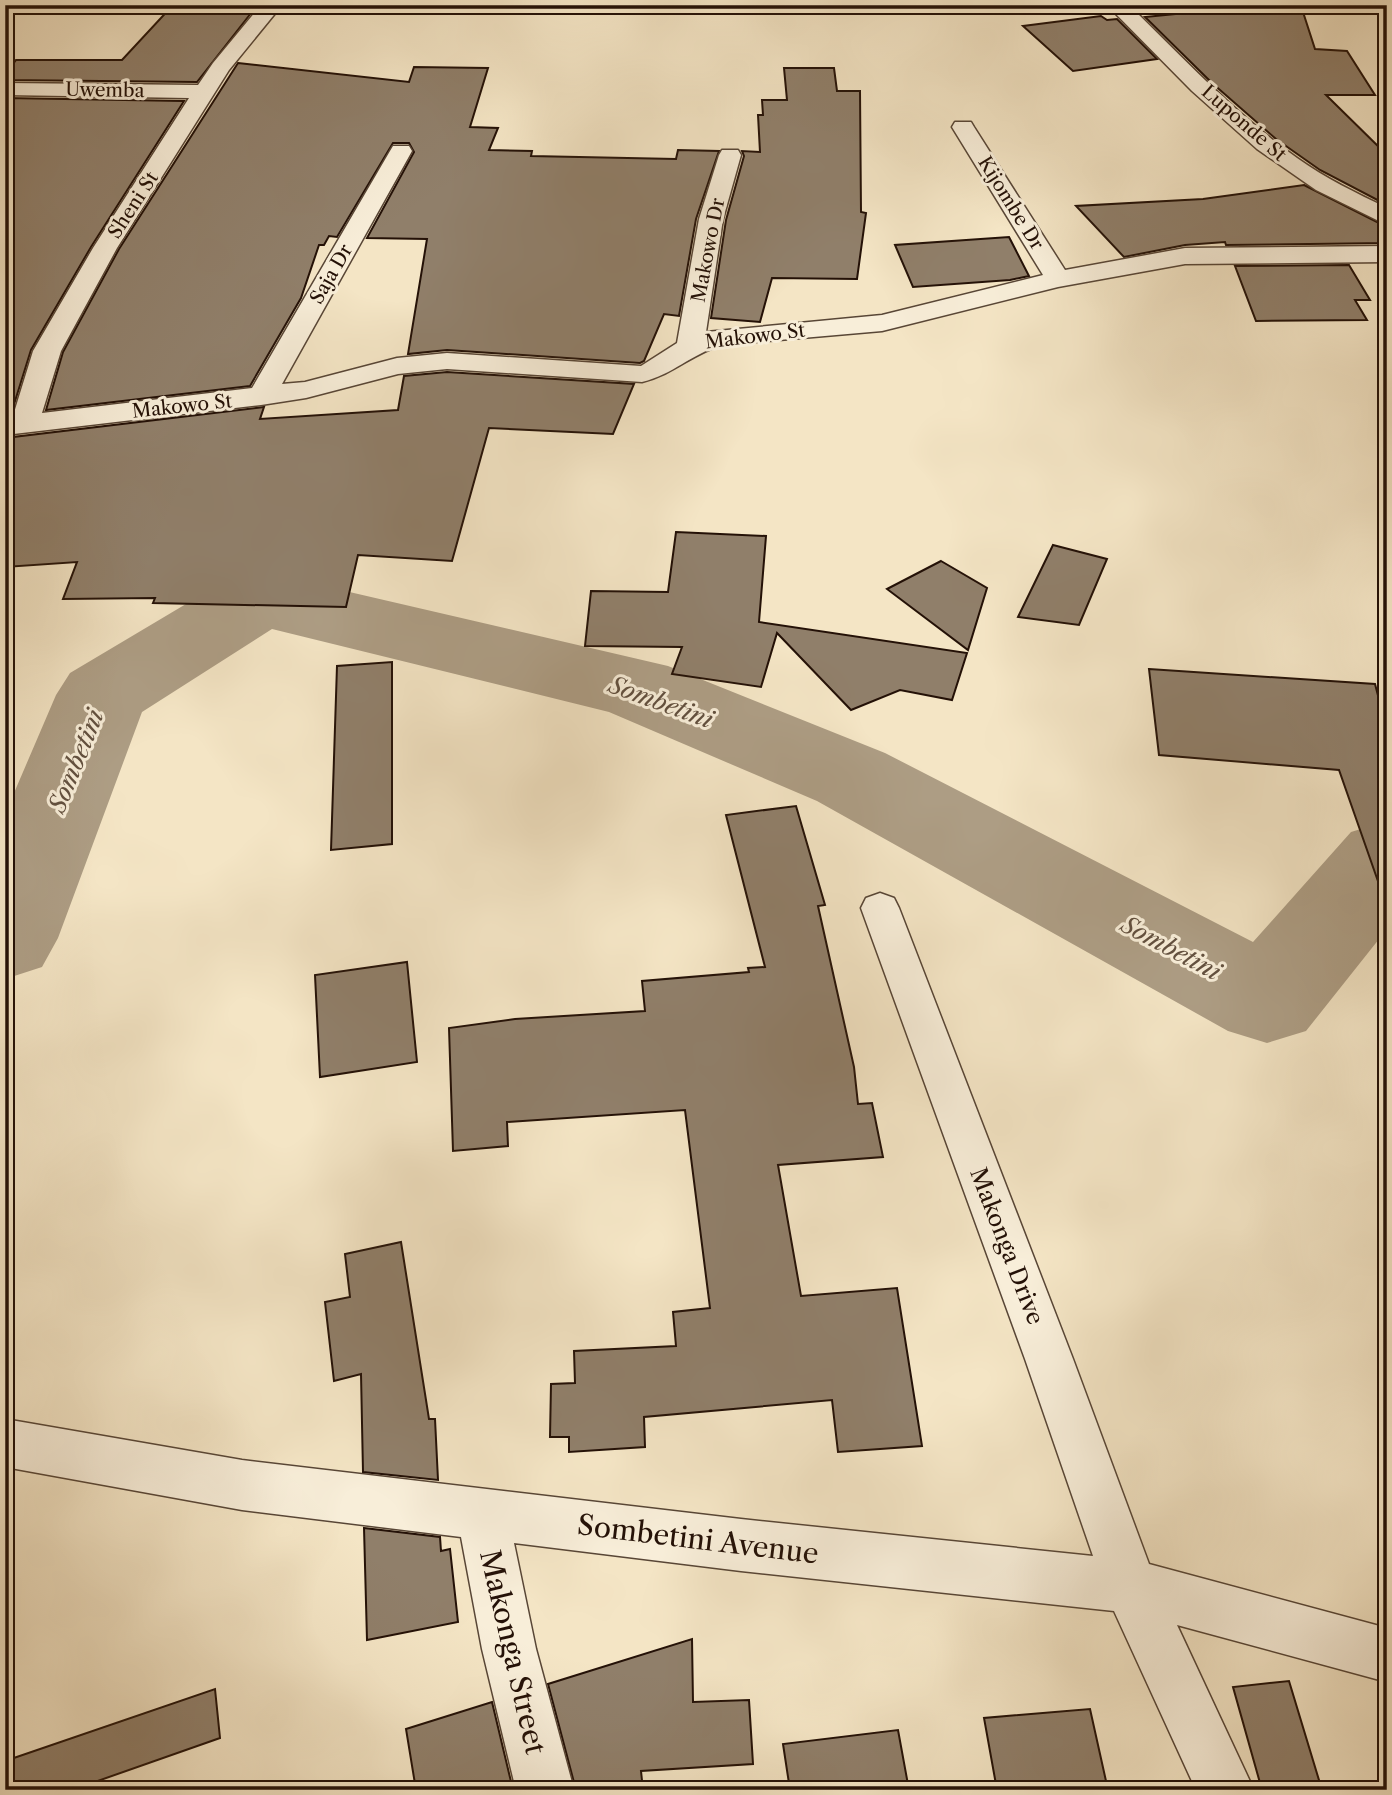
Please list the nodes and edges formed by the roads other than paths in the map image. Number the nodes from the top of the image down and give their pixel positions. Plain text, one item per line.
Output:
1 (272, 5) edge
2 (1117, 5) edge
3 (5, 89) edge
4 (204, 92) junction
5 (963, 127) dead end
6 (401, 151) dead end
7 (730, 155) dead end
8 (1387, 218) edge
9 (1387, 254) edge
10 (1058, 279) junction
11 (690, 346) junction
12 (261, 397) junction
13 (15, 424) edge
14 (880, 908) dead end
15 (5, 1443) edge
16 (482, 1514) junction
17 (1130, 1586) junction
18 (1387, 1655) edge
19 (545, 1790) edge
20 (1226, 1790) edge

1 - 4 street, Sheni St
2 - 8 street, Luponde St
3 - 4 street, Uwemba
4 - 13 street, Sheni St
5 - 10 street, Kijombe Dr
6 - 12 street, Saja Dr
7 - 11 street, Makowo Dr
9 - 10 street, Makowo St
10 - 11 street, Makowo St
11 - 12 street, Makowo St
12 - 13 street, Makowo St
14 - 17 street, Makonga Drive
15 - 16 street, Sombetini Avenue
16 - 17 street, Sombetini Avenue
16 - 19 street, Makonga Street
17 - 18 street, Sombetini Avenue
17 - 20 street

